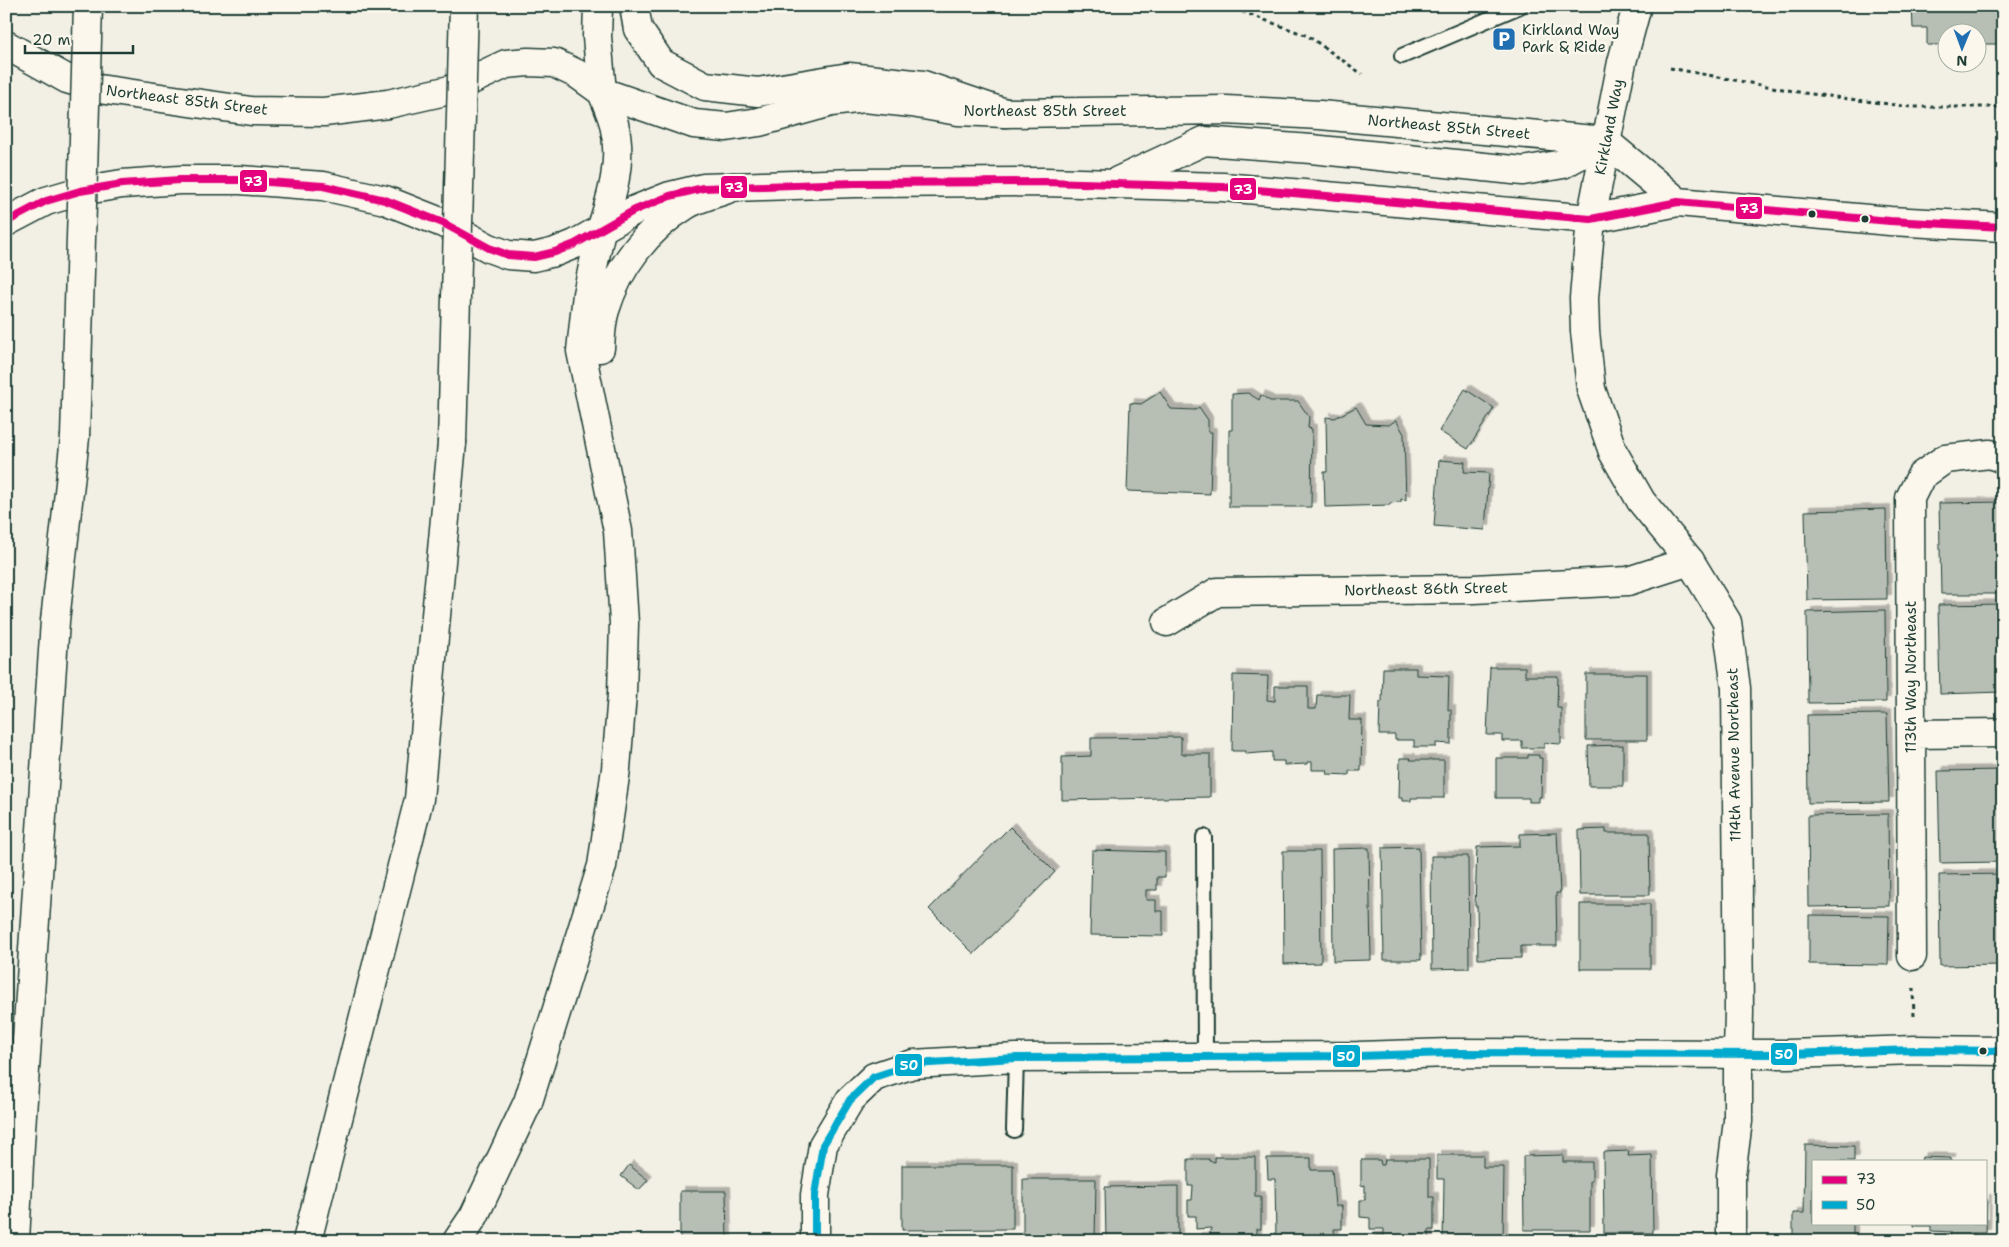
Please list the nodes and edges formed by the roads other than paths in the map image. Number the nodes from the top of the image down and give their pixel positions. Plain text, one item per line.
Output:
1 (88, 6) edge
2 (464, 6) edge
3 (598, 6) edge
4 (634, 6) edge
5 (1520, 6) edge
6 (1638, 6) edge
7 (6, 45) edge
8 (1402, 56) dead end
9 (602, 92) junction
10 (1005, 113) junction
11 (1605, 141) junction
12 (1113, 184) junction
13 (732, 187) junction
14 (1678, 202) junction
15 (1591, 219) junction
16 (6, 222) edge
17 (2003, 226) edge
18 (601, 230) junction
19 (599, 442) junction
20 (1996, 457) edge
21 (1690, 561) junction
22 (1167, 622) dead end
23 (2003, 733) edge
24 (1911, 734) junction
25 (1204, 837) dead end
26 (1912, 956) road end
27 (2003, 1051) edge
28 (1738, 1054) junction
29 (1206, 1057) junction
30 (1016, 1058) junction
31 (1014, 1130) dead end
32 (15, 1241) edge
33 (307, 1241) edge
34 (457, 1241) edge
35 (815, 1241) edge
36 (1731, 1241) edge

1 - 32 main road, bridge
2 - 33 main road, bridge
3 - 9 main road
4 - 10 main road
5 - 8 lane
6 - 11 main road, Kirkland Way
7 - 9 main road, Northeast 85th Street
9 - 10 main road, Northeast 85th Street
9 - 18 main road
10 - 11 main road, Northeast 85th Street
11 - 12 main road
11 - 14 main road
11 - 15 main road, Kirkland Way
12 - 13 main road
12 - 15 main road
13 - 18 main road
13 - 19 main road
14 - 15 main road
14 - 17 main road
15 - 21 main road, 114th Avenue Northeast
16 - 18 main road
18 - 19 main road
19 - 34 main road
20 - 24 main road, 113th Way Northeast
21 - 22 main road, Northeast 86th Street
21 - 28 main road, 114th Avenue Northeast
23 - 24 main road
24 - 26 main road, 113th Way Northeast
25 - 29 lane
27 - 28 main road
28 - 29 main road
28 - 36 main road, 114th Avenue Northeast
29 - 30 main road
30 - 31 lane
30 - 35 main road

